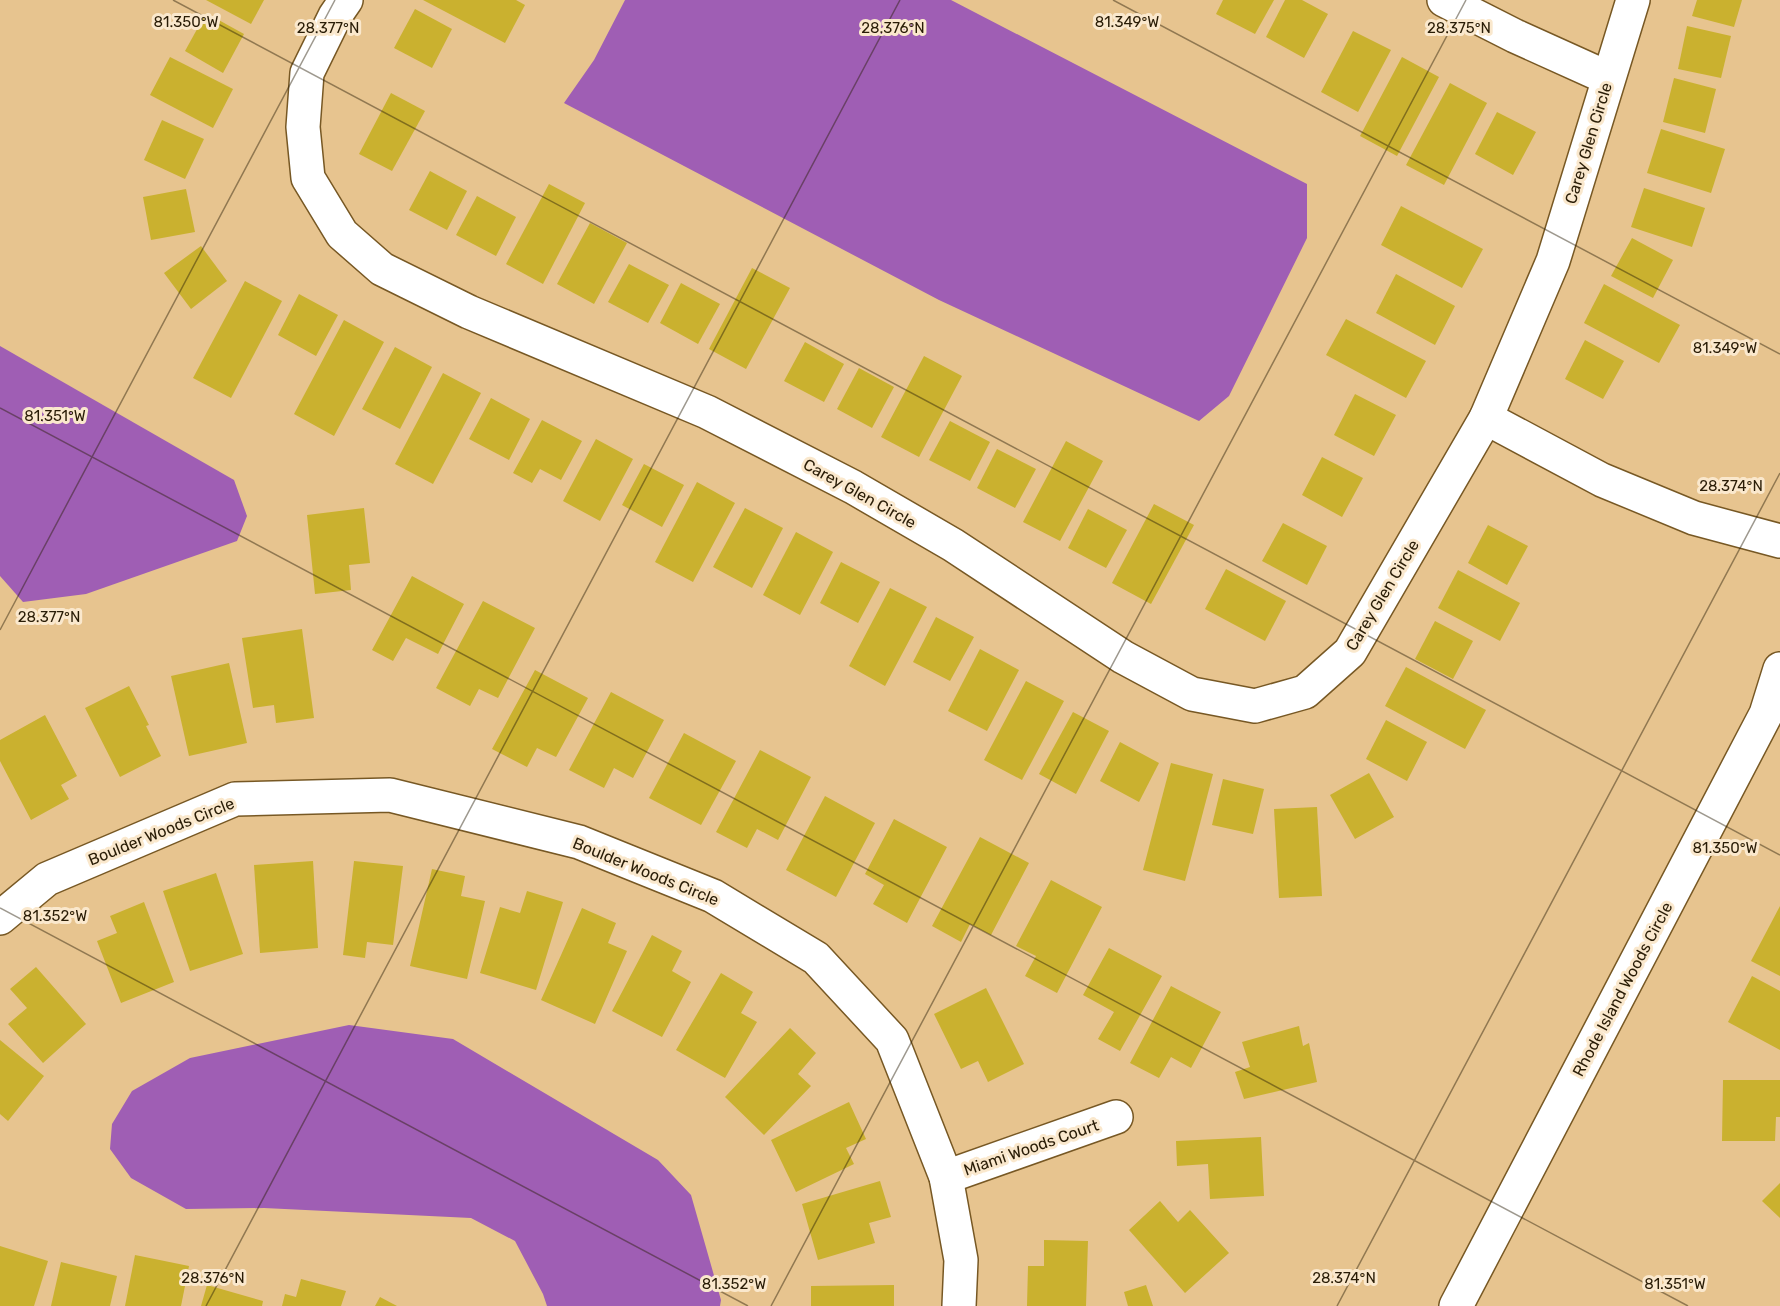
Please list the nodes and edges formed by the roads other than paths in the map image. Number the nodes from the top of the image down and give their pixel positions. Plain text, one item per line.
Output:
1 (346, 0) edge
2 (1444, 0) edge
3 (1633, 0) edge
4 (1608, 78) junction
5 (1486, 418) junction
6 (1780, 541) edge
7 (1780, 669) edge
8 (0, 918) edge
9 (1116, 1117) dead end
10 (946, 1177) junction
11 (959, 1306) edge
12 (1456, 1306) edge

1 - 5 street, Carey Glen Circle
2 - 4 street
3 - 4 street, Carey Glen Circle
4 - 5 street, Carey Glen Circle
5 - 6 street
7 - 12 street, Rhode Island Woods Circle
8 - 10 street, Boulder Woods Circle
9 - 10 street, Miami Woods Court
10 - 11 street, Boulder Woods Circle

